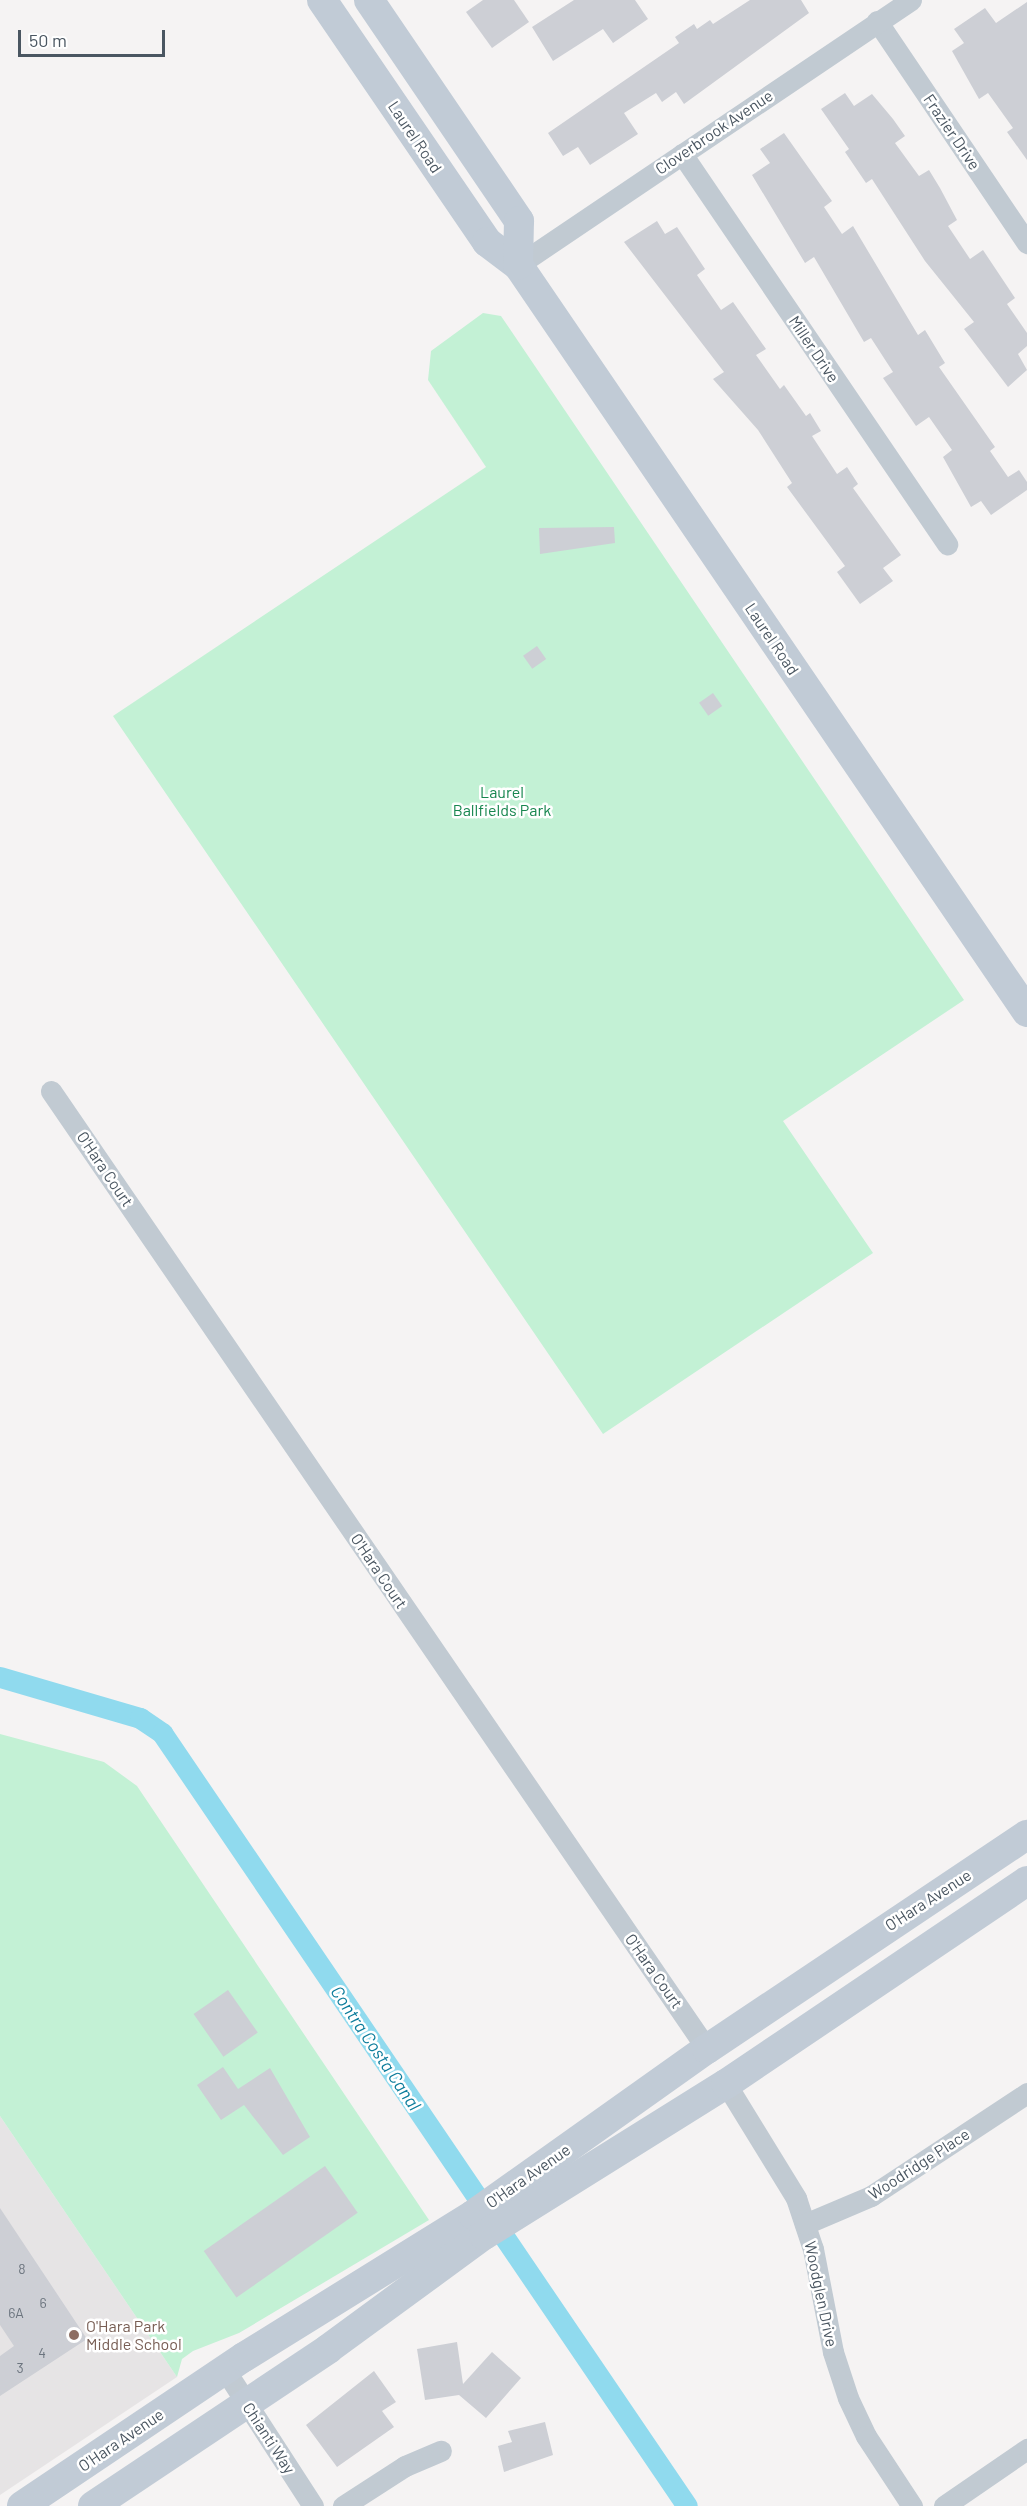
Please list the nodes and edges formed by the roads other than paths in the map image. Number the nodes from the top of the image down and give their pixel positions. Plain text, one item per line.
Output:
1 (322, 0) edge
2 (369, 0) edge
3 (910, 0) edge
4 (877, 21) junction
5 (682, 154) junction
6 (1027, 243) edge
7 (518, 265) junction
8 (947, 544) dead end
9 (1027, 1012) edge
10 (51, 1091) dead end
11 (1027, 1835) edge
12 (1027, 1881) edge
13 (707, 2049) junction
14 (726, 2084) junction
15 (1027, 2093) edge
16 (490, 2218) junction
17 (805, 2224) junction
18 (225, 2370) junction
19 (246, 2404) junction
20 (1027, 2449) edge
21 (441, 2451) dead end
22 (22, 2506) edge
23 (93, 2506) edge
24 (313, 2506) edge
25 (343, 2506) edge
26 (912, 2506) edge
27 (944, 2506) edge

1 - 7 main road, Laurel Road
2 - 7 main road
3 - 4 street, Cloverbrook Avenue
4 - 5 street, Cloverbrook Avenue
4 - 6 street, Frazier Drive
5 - 7 street, Cloverbrook Avenue
5 - 8 street, Miller Drive
7 - 9 main road, Laurel Road
10 - 13 street, O'Hara Court
11 - 13 main road, O'Hara Avenue
12 - 14 main road, O'Hara Avenue
13 - 16 main road, O'Hara Avenue
14 - 16 main road, O'Hara Avenue
14 - 17 street, Woodglen Drive
15 - 17 street, Woodridge Place
16 - 18 main road, O'Hara Avenue
16 - 19 main road, O'Hara Avenue
17 - 26 street, Woodglen Drive
18 - 19 street, Chianti Way
18 - 22 main road, O'Hara Avenue
19 - 23 main road, O'Hara Avenue
19 - 24 street, Chianti Way
20 - 27 street
21 - 25 street

